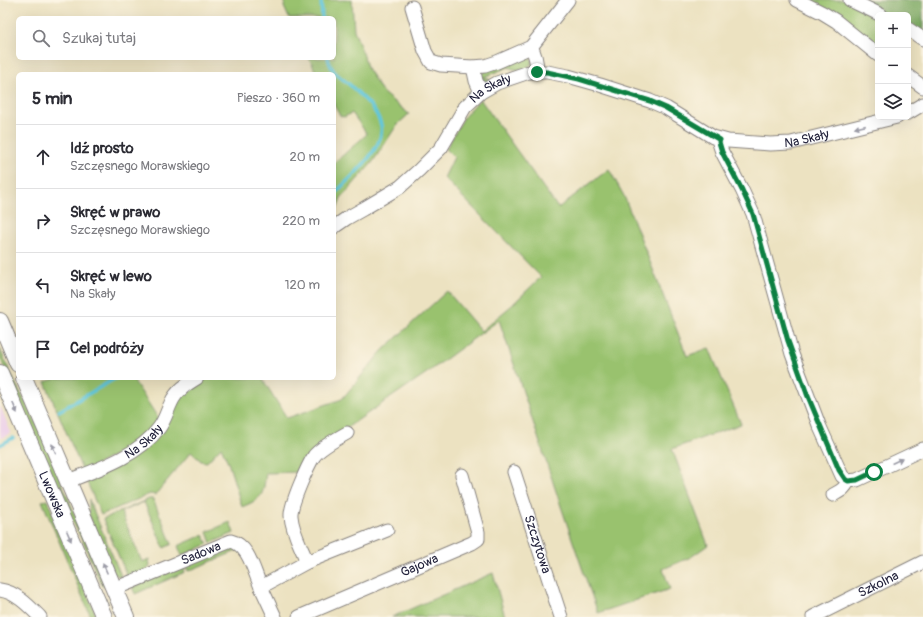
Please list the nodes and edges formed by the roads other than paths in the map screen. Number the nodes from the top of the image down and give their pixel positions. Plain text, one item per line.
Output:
1 (568, 0) edge
2 (797, 0) edge
3 (850, 0) edge
4 (412, 7) dead end
5 (875, 12) edge
6 (911, 31) edge
7 (923, 39) edge
8 (531, 47) junction
9 (875, 53) edge
10 (473, 67) junction
11 (537, 72) junction
12 (911, 78) edge
13 (923, 87) edge
14 (481, 92) junction
15 (923, 104) edge
16 (911, 111) edge
17 (885, 120) edge
18 (720, 140) junction
19 (336, 226) edge
20 (0, 321) edge
21 (16, 359) edge
22 (0, 373) edge
23 (25, 380) edge
24 (194, 380) edge
25 (347, 433) dead end
26 (923, 449) edge
27 (514, 472) dead end
28 (462, 475) dead end
29 (68, 481) junction
30 (848, 481) junction
31 (833, 495) dead end
32 (387, 530) dead end
33 (307, 562) junction
34 (923, 562) edge
35 (84, 572) junction
36 (261, 587) junction
37 (0, 590) edge
38 (114, 590) junction
39 (40, 617) edge
40 (104, 617) edge
41 (126, 617) edge
42 (275, 617) edge
43 (299, 617) edge
44 (561, 617) edge
45 (812, 617) edge

1 - 8 street
2 - 9 street
3 - 5 street
4 - 10 street
6 - 7 street
8 - 10 street
8 - 11 street
10 - 14 street
11 - 14 street, Na Skały
11 - 18 street, Na Skały
12 - 13 street
14 - 19 street, Na Skały
15 - 16 street
17 -> 18 street, Na Skały
18 - 30 street
20 - 21 main road
22 -> 35 main road, Lwowska
29 -> 23 main road, Lwowska
24 - 29 street, Na Skały
25 - 33 street
30 -> 26 street
27 - 44 street, Szczytowa
28 - 43 street, Gajowa
38 -> 29 main road, Lwowska
30 - 31 street
32 - 33 street
33 - 36 street
34 - 45 street, Szkolna
35 - 38 main road
35 - 40 main road, Lwowska
36 - 38 street, Sadowa
36 - 42 street
37 - 39 street
38 - 41 main road, Lwowska

